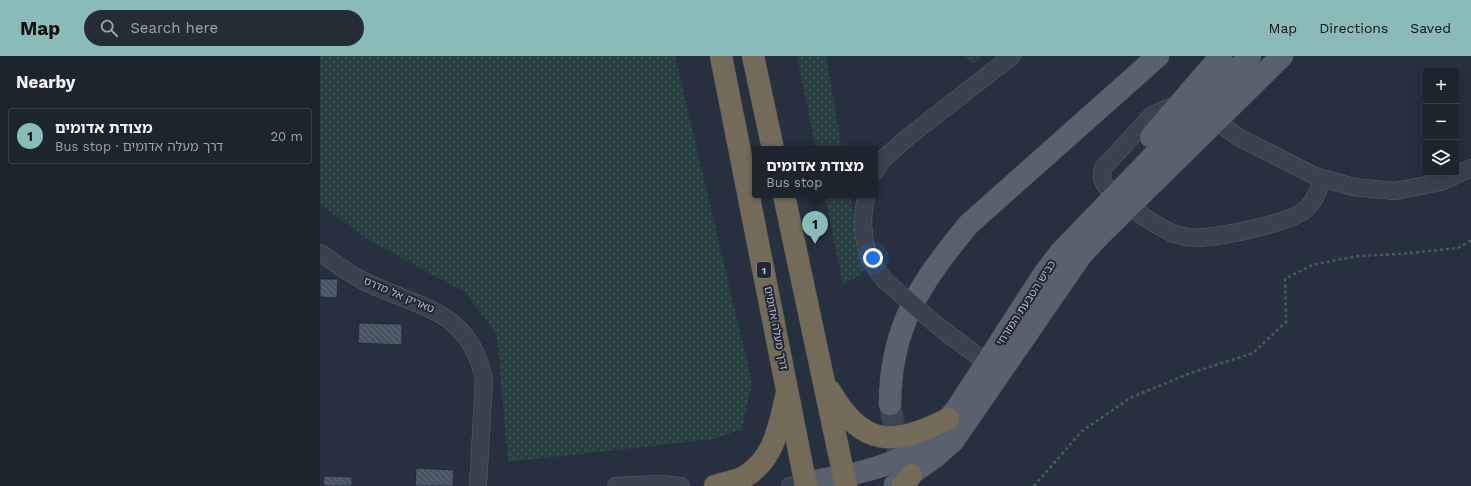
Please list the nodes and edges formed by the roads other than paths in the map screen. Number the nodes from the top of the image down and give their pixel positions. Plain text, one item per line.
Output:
1 (721, 56) edge
2 (753, 56) edge
3 (1012, 56) edge
4 (1158, 56) edge
5 (1221, 56) edge
6 (1250, 56) edge
7 (1282, 56) edge
8 (1188, 102) junction
9 (1215, 122) junction
10 (772, 146) edge
11 (878, 167) edge
12 (1471, 168) edge
13 (1323, 179) junction
14 (1116, 195) junction
15 (785, 198) edge
16 (866, 198) edge
17 (320, 253) edge
18 (994, 368) junction
19 (825, 382) junction
20 (788, 388) junction
21 (890, 404) tunnel mouth
22 (948, 419) junction
23 (850, 477) edge
24 (741, 481) edge
25 (903, 482) edge
26 (663, 485) edge
27 (801, 485) edge
28 (478, 486) edge
29 (616, 486) edge
30 (681, 486) edge
31 (715, 486) edge

1 - 20 highway, דרך מעלה אדומים / 1
2 - 10 highway
3 - 11 street
4 - 21 main road
5 - 8 main road
6 - 8 main road
7 - 9 main road, כביש הטבעת המזרחי
8 - 9 street
8 - 14 main road
9 - 13 street
9 - 14 main road, כביש הטבעת המזרחי
12 - 13 street
13 - 14 street
14 - 18 main road, כביש הטבעת המזרחי
14 - 18 main road, כביש הטבעת המזרחי
15 - 19 highway
16 - 18 street, bridge
17 - 28 street, טאריק אל מדרס
18 - 22 main road, כביש הטבעת המזרחי
18 - 25 main road, כביש הטבעת המזרחי
19 - 22 highway
19 - 23 highway
20 - 24 highway
20 - 27 highway, דרך מעלה אדומים / 1
22 - 23 main road, כביש הטבעת המזרחי
23 - 27 main road, כביש הטבעת המזרחי
24 - 31 highway
26 - 29 street
26 - 30 street

